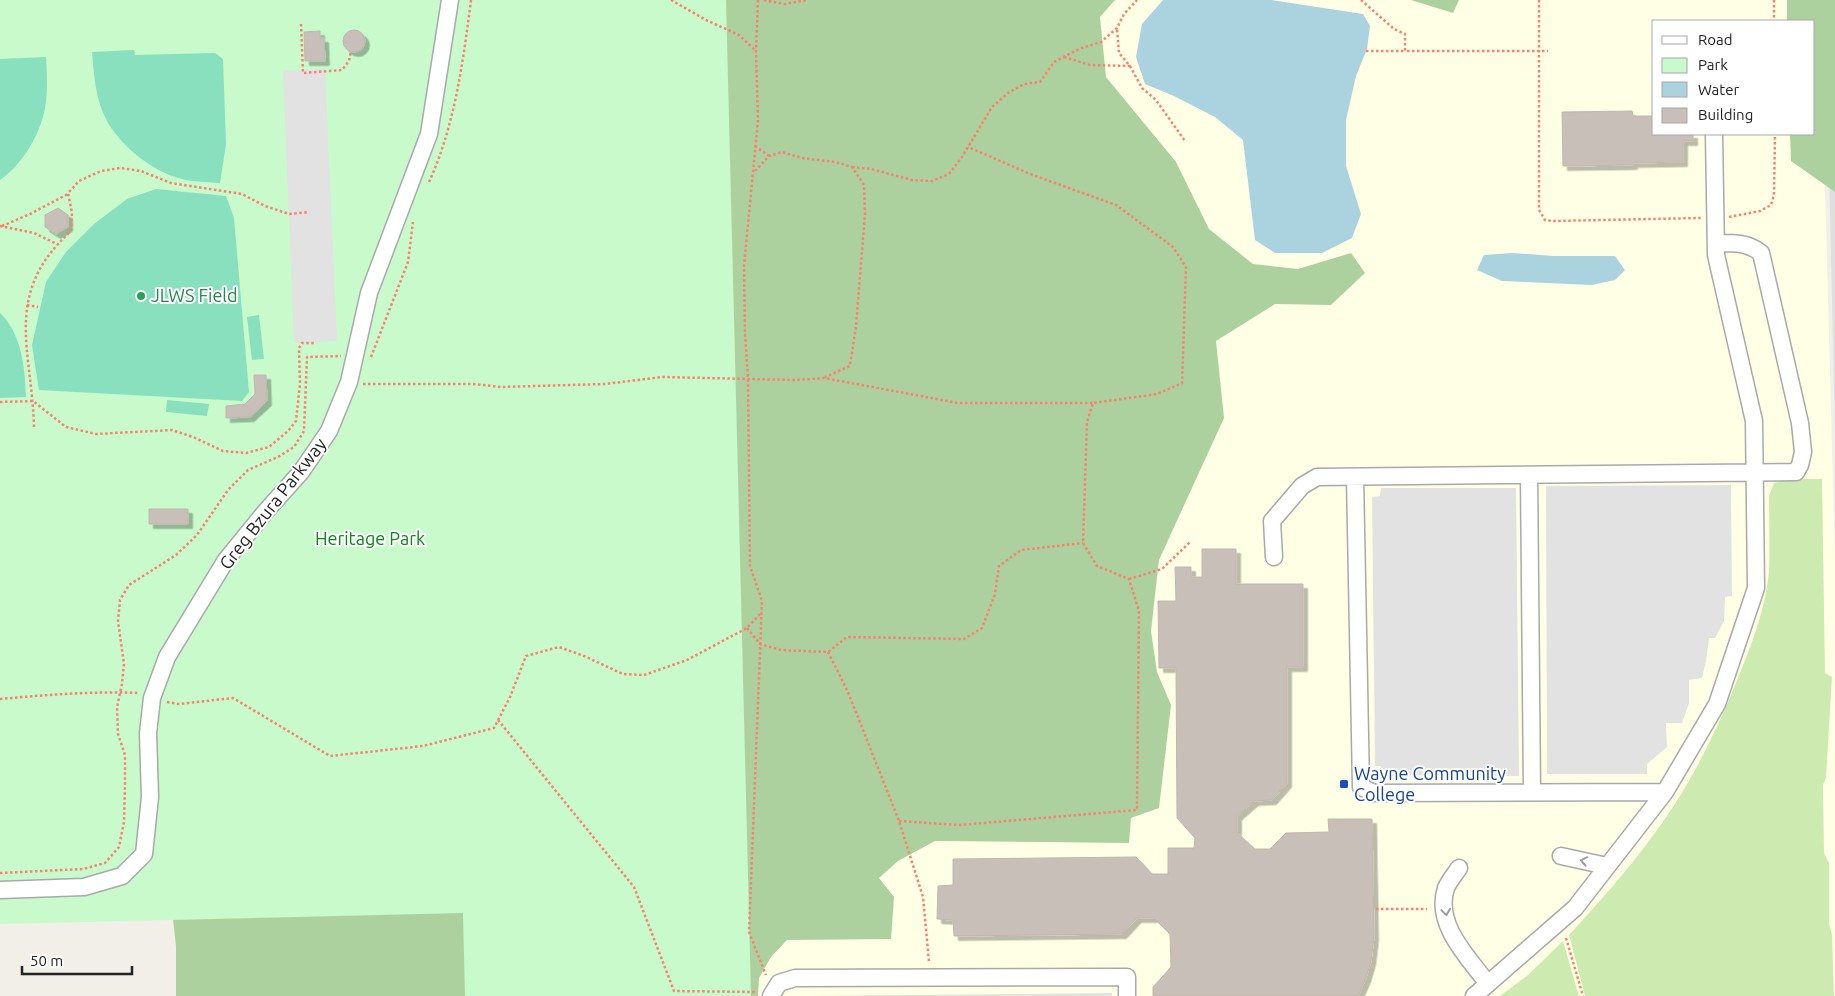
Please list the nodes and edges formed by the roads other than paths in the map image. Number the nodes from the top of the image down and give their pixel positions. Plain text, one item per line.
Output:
1 (450, 0) edge
2 (1714, 135) edge
3 (1716, 243) junction
4 (1755, 473) junction
5 (1529, 475) junction
6 (1355, 477) junction
7 (1274, 557) dead end
8 (1532, 792) junction
9 (1665, 792) junction
10 (1561, 856) dead end
11 (1607, 866) junction
12 (1459, 868) dead end
13 (0, 890) edge
14 (1488, 984) junction
15 (772, 994) edge
16 (1128, 996) edge
17 (1474, 996) edge

1 - 13 street, Greg Bzura Parkway
2 - 3 street
3 - 4 street
3 - 4 street
4 - 5 street
4 - 9 street
5 - 6 street
5 - 8 street
6 - 7 street
6 - 8 street
8 - 9 street
9 - 11 street
11 -> 10 street
11 - 14 street
12 -> 14 street
14 - 17 street
15 - 16 street

